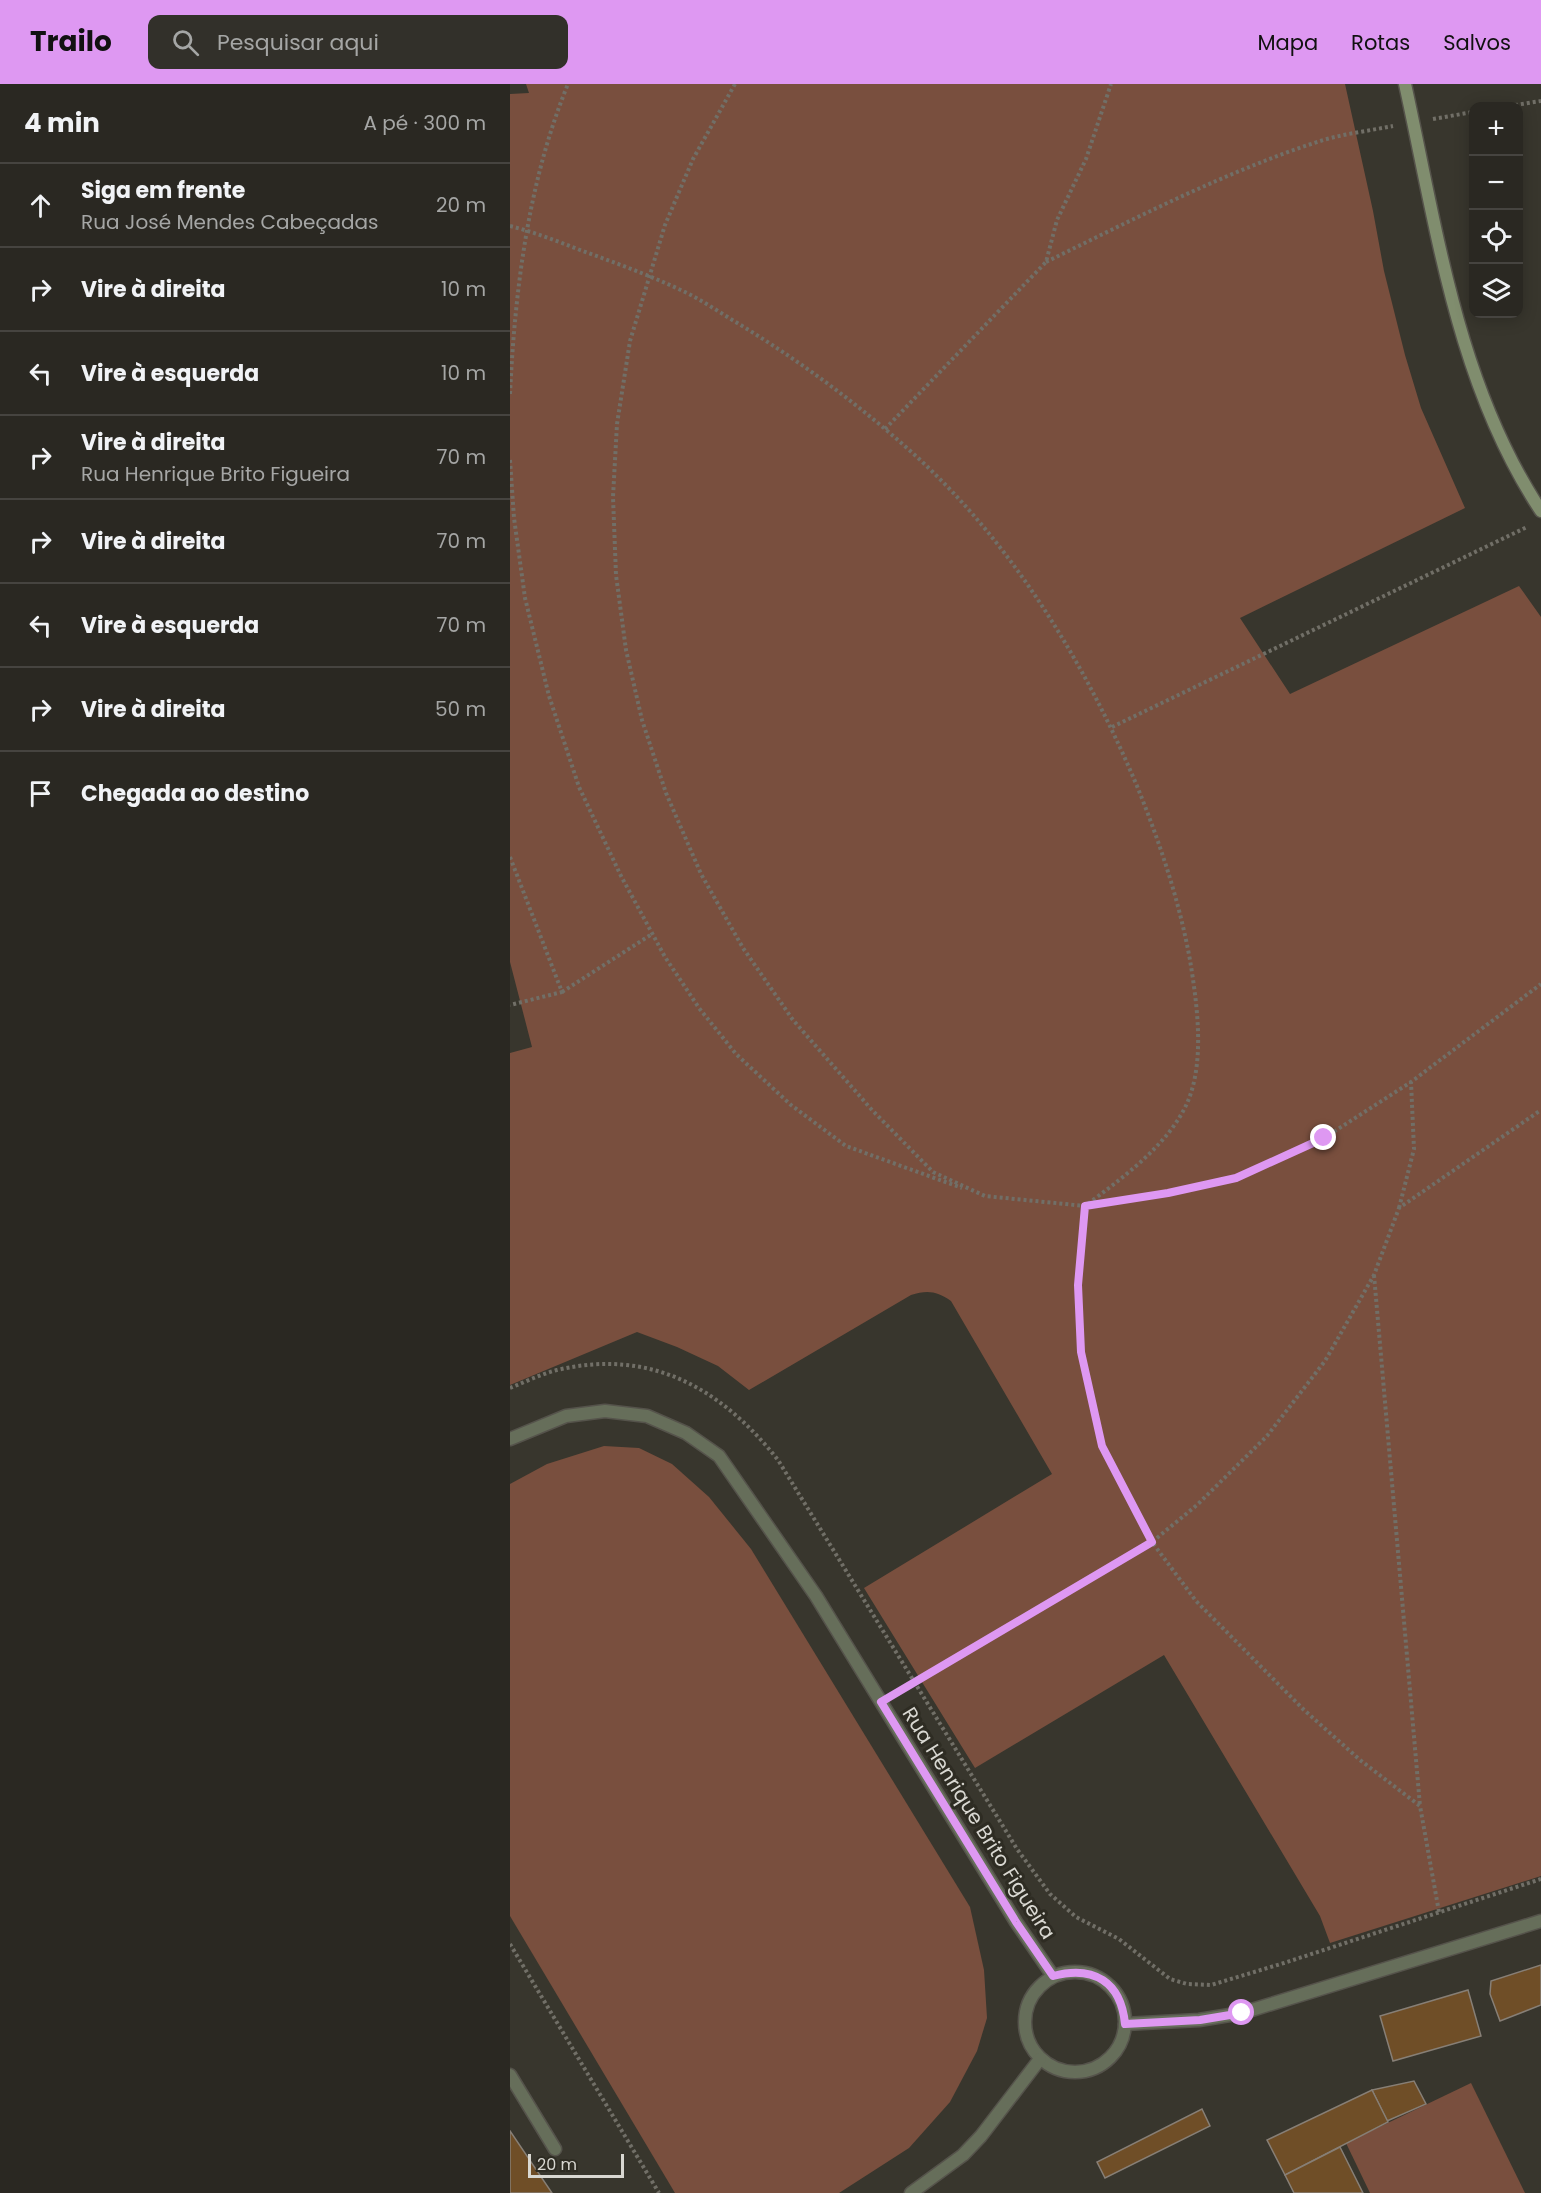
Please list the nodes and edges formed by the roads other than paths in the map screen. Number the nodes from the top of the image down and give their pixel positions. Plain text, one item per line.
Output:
1 (1405, 84) edge
2 (1541, 511) edge
3 (510, 1439) edge
4 (1541, 1922) edge
5 (1053, 1976) junction
6 (1125, 2024) junction
7 (1040, 2059) junction
8 (510, 2075) edge
9 (555, 2148) dead end
10 (911, 2193) edge

1 - 2 street
3 - 5 street, Rua Henrique Brito Figueira
4 - 6 street
5 - 6 street
5 - 7 street
6 - 7 street
7 - 10 street
8 - 9 street

